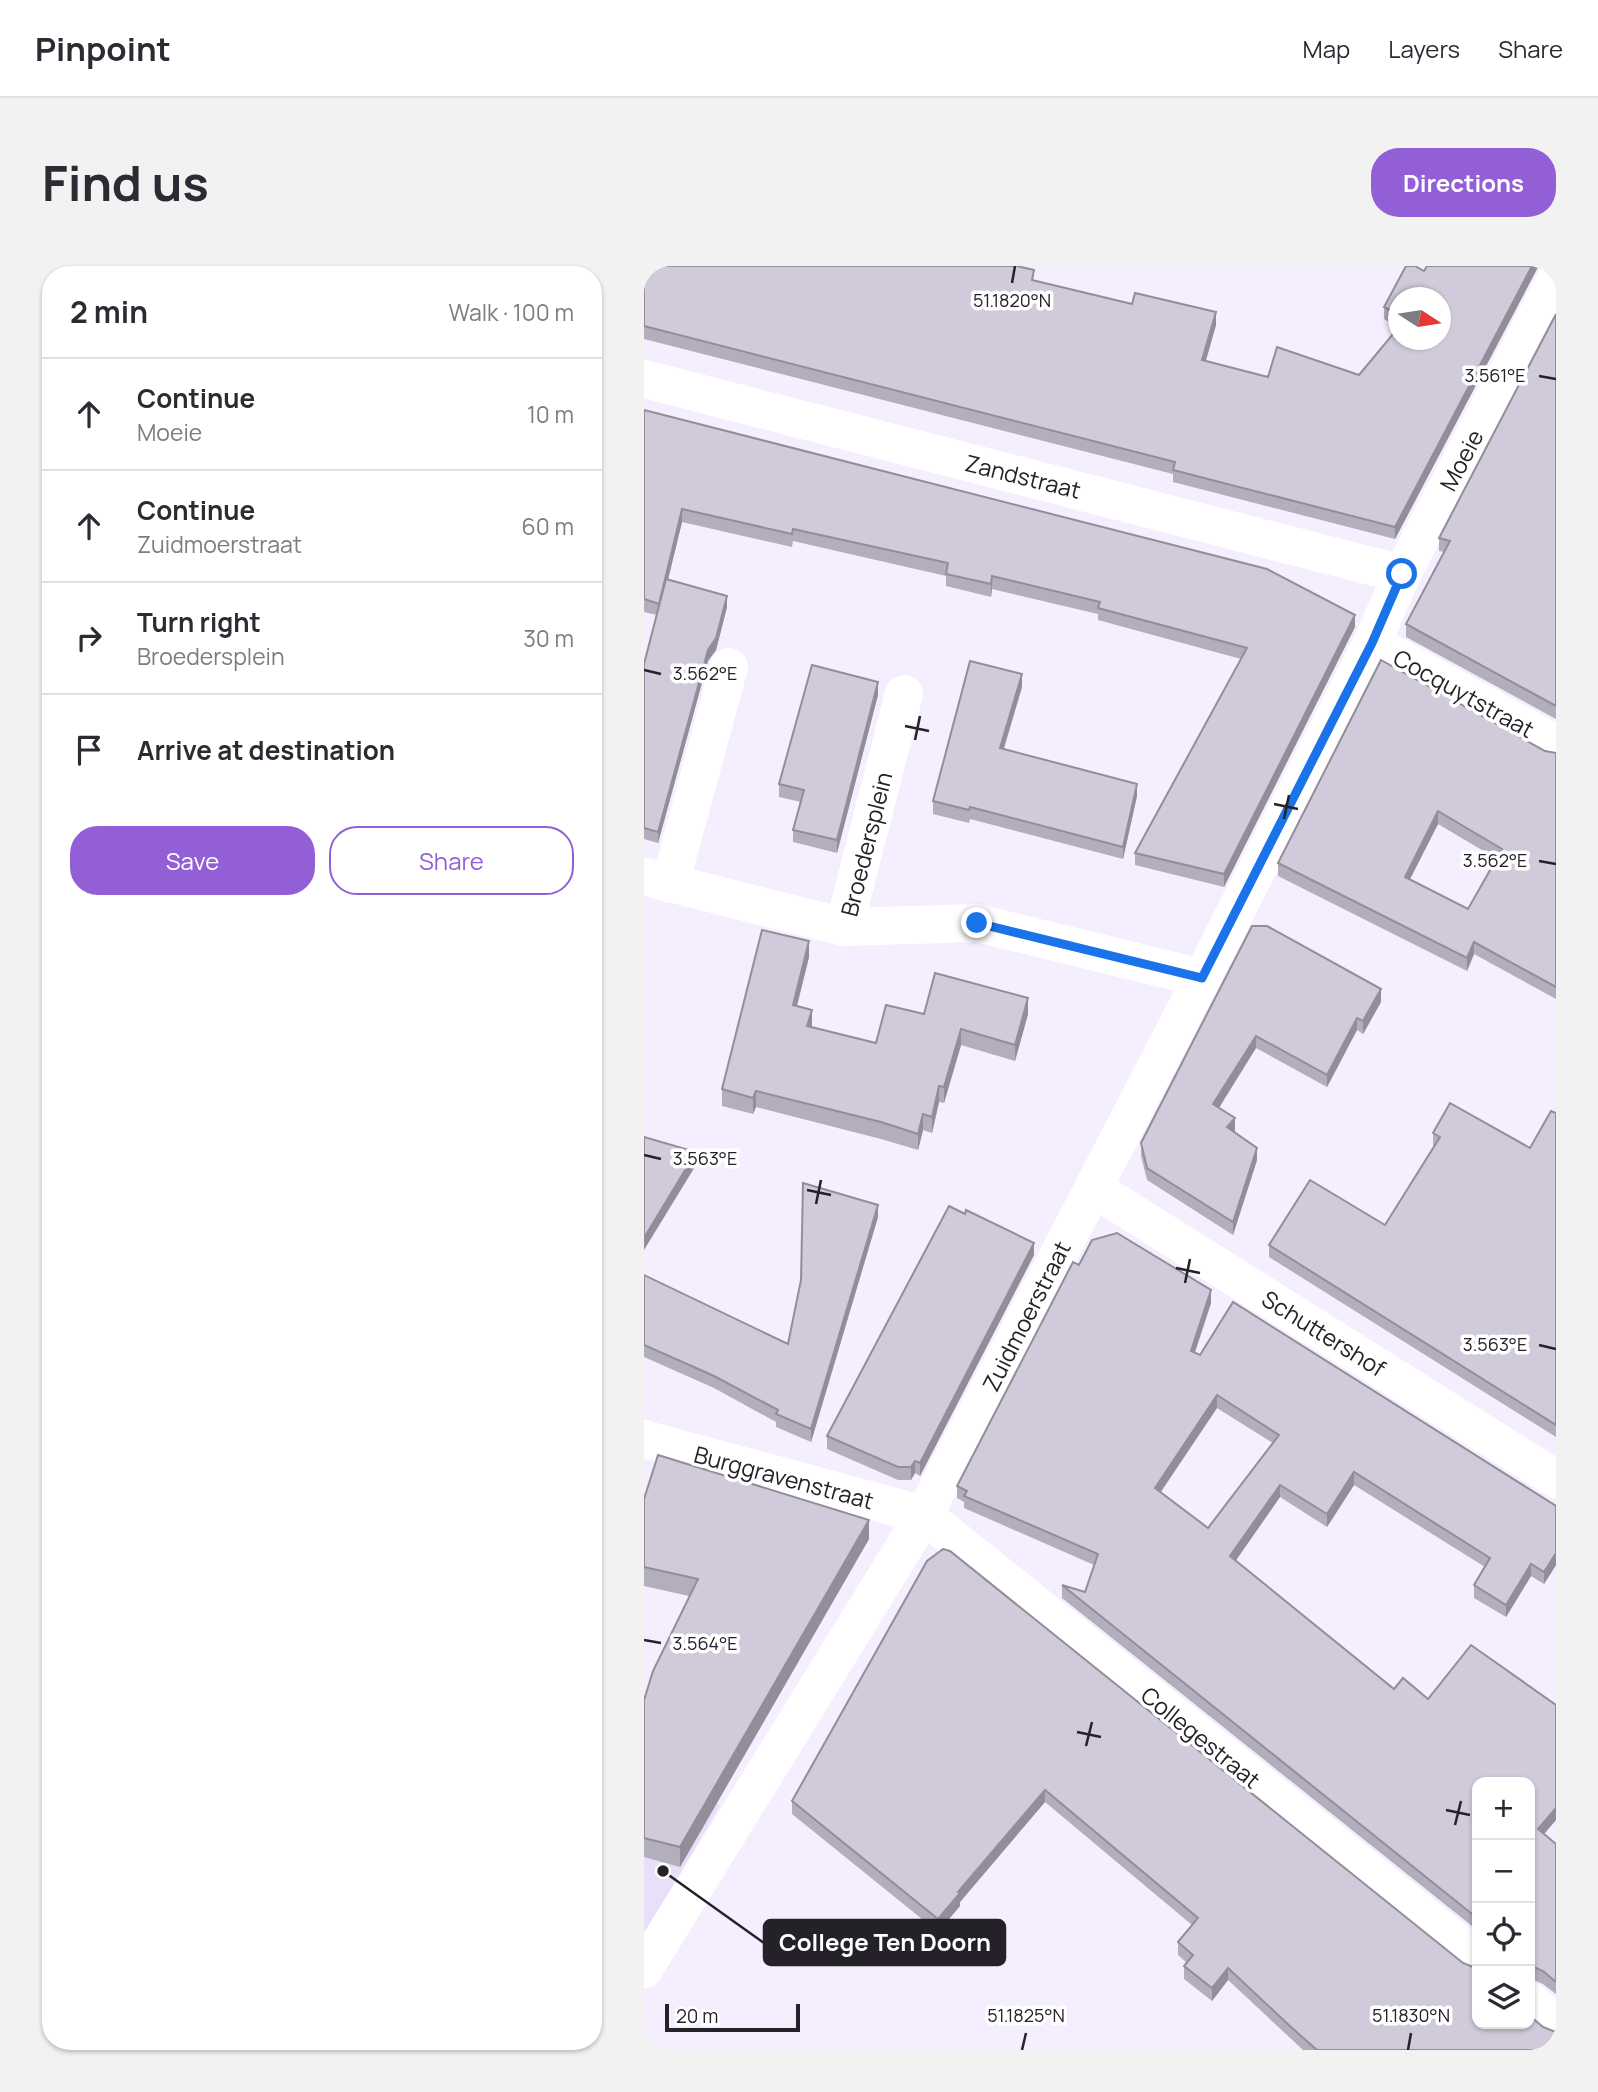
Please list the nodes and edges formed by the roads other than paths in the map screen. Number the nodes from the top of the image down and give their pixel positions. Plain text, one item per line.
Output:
1 (1556, 279) edge
2 (644, 379) edge
3 (1402, 574) junction
4 (1372, 643) junction
5 (729, 667) dead end
6 (904, 694) dead end
7 (1556, 744) edge
8 (657, 880) edge
9 (844, 927) junction
10 (1202, 978) junction
11 (1093, 1188) junction
12 (644, 1439) edge
13 (1556, 1479) edge
14 (924, 1515) junction
15 (1472, 1954) edge
16 (644, 1969) edge
17 (1535, 2005) edge
18 (1556, 2022) edge

1 - 3 street, Moeie
2 - 3 street, Zandstraat
3 - 4 street, Moeie
4 - 7 street, Cocquytstraat
4 - 10 street, Zuidmoerstraat
5 - 8 street
6 - 9 street, Broedersplein
8 - 9 street
9 - 10 street, Broedersplein
10 - 11 street, Zuidmoerstraat
11 - 13 street, Schuttershof
11 - 14 street, Zuidmoerstraat
12 - 14 street, Burggravenstraat
14 - 15 street, Collegestraat
14 - 16 street, Zuidmoerstraat
17 - 18 street

